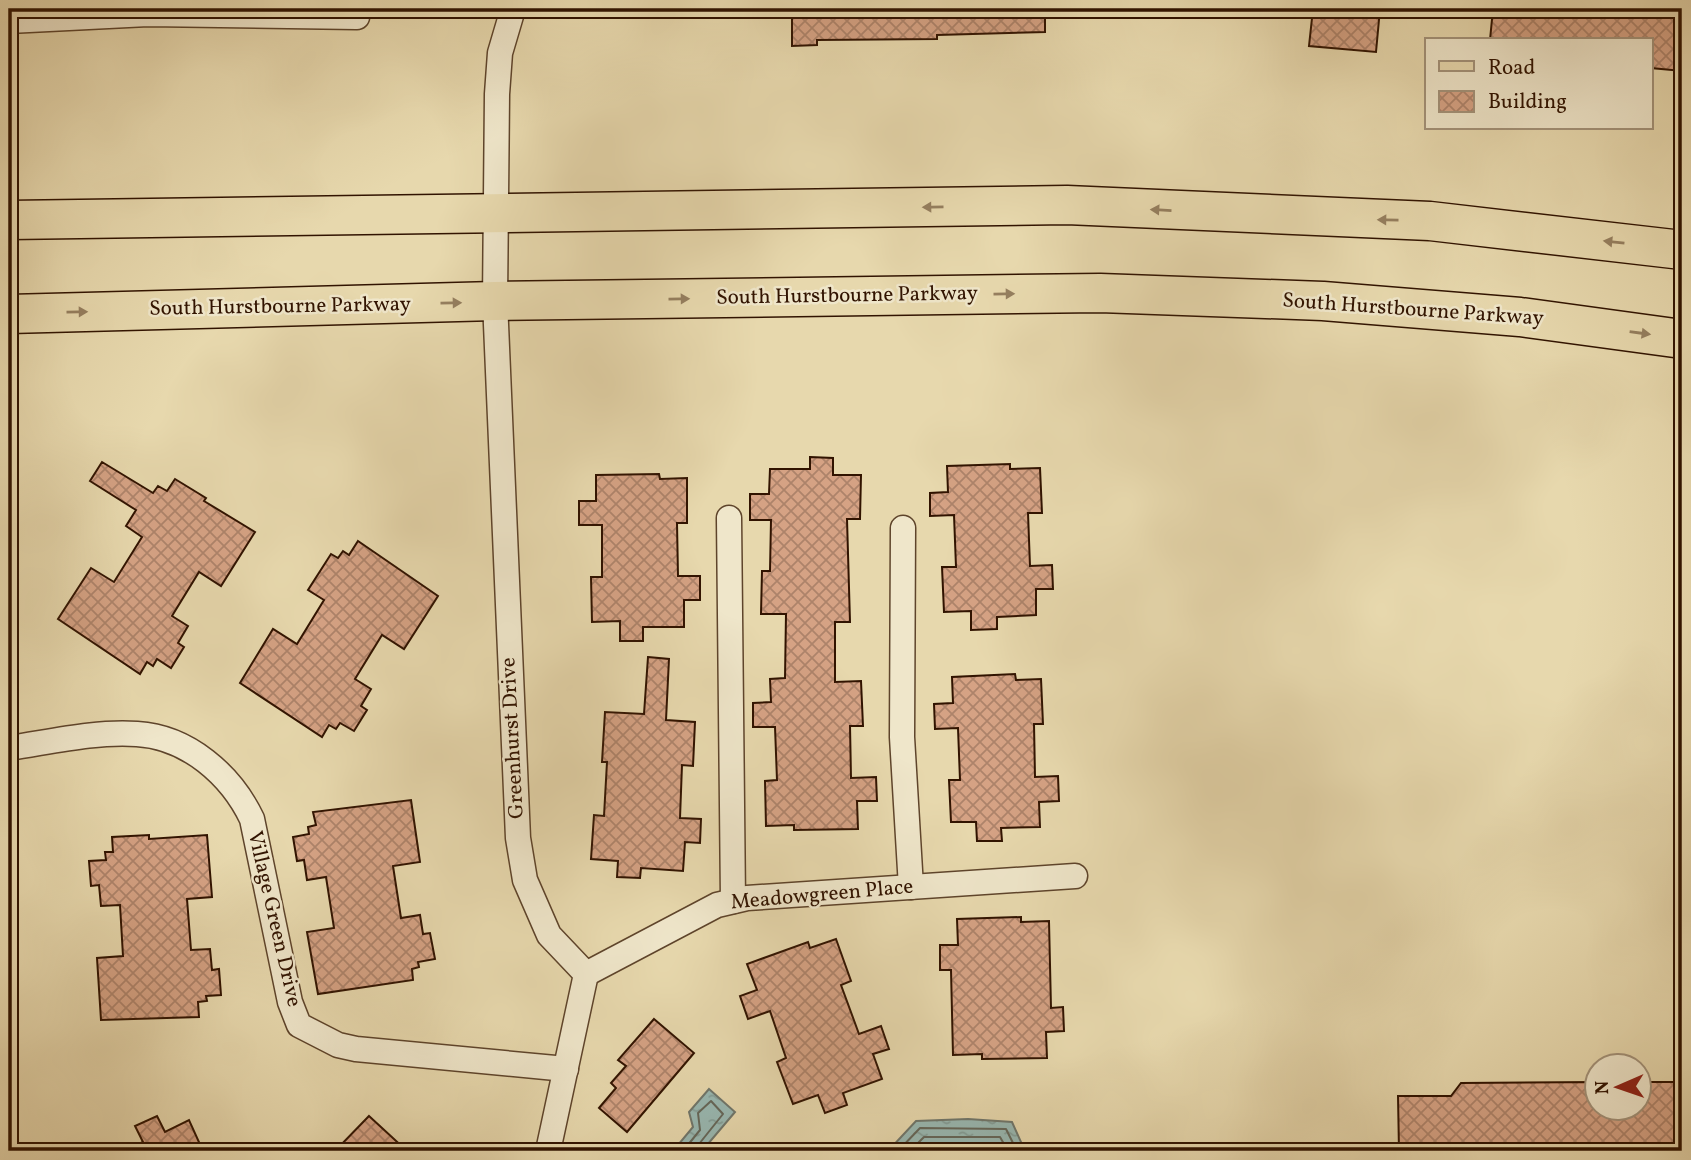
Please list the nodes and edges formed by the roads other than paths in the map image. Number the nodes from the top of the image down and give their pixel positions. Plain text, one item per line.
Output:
1 (513, 9) edge
2 (357, 17) dead end
3 (9, 21) edge
4 (495, 212) junction
5 (9, 220) edge
6 (1682, 250) edge
7 (495, 302) junction
8 (9, 314) edge
9 (1682, 339) edge
10 (729, 518) dead end
11 (903, 528) dead end
12 (9, 748) edge
13 (1075, 876) dead end
14 (911, 887) junction
15 (733, 901) junction
16 (586, 974) junction
17 (566, 1069) junction
18 (548, 1151) edge

1 - 4 street, Greenhurst Drive
2 - 3 street
4 - 5 main road
6 -> 4 main road
4 - 7 street, Greenhurst Drive
8 -> 7 main road, South Hurstbourne Parkway
7 -> 9 main road, South Hurstbourne Parkway
7 - 16 street, Greenhurst Drive
10 - 15 street
11 - 14 street
12 - 17 street, Village Green Drive
13 - 14 street, Meadowgreen Place
14 - 15 street, Meadowgreen Place
15 - 16 street, Meadowgreen Place
16 - 17 street
17 - 18 street

